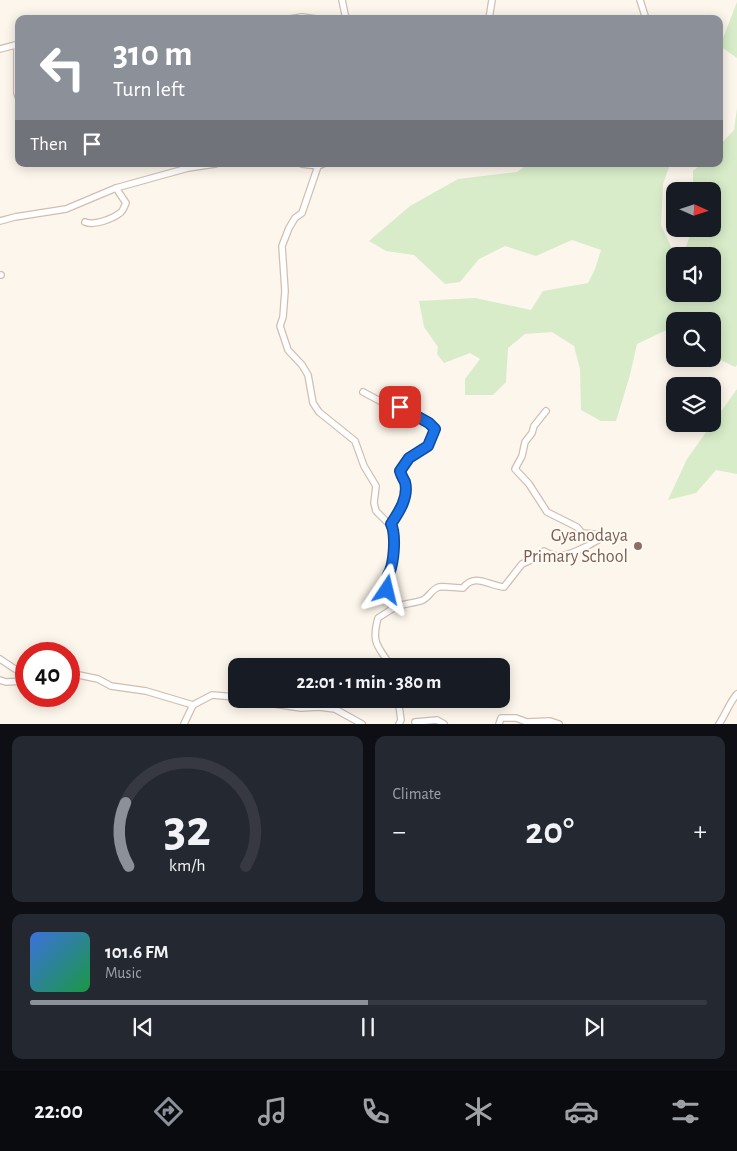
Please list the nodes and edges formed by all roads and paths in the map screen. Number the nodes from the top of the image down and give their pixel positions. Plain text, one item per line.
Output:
1 (342, 0) edge
2 (492, 0) edge
3 (640, 0) edge
4 (345, 15) edge
5 (490, 15) edge
6 (645, 15) edge
7 (15, 45) edge
8 (0, 50) edge
9 (194, 167) edge
10 (319, 167) edge
11 (116, 188) junction
12 (0, 221) edge
13 (85, 222) dead end
14 (363, 392) dead end
15 (546, 411) dead end
16 (391, 524) junction
17 (392, 609) junction
18 (386, 658) edge
19 (0, 659) edge
20 (15, 668) edge
21 (80, 675) edge
22 (0, 680) edge
23 (15, 682) edge
24 (737, 694) edge
25 (228, 696) edge
26 (193, 705) junction
27 (326, 708) edge
28 (399, 708) edge
29 (400, 722) edge
30 (415, 723) edge
31 (184, 724) edge
32 (362, 724) edge
33 (444, 724) edge
34 (499, 724) edge
35 (559, 724) edge
36 (719, 724) edge

1 - 4 street
2 - 5 street
3 - 6 street
7 - 8 street
9 - 11 street
10 - 16 street
11 - 12 street
11 - 13 street
14 - 16 street
15 - 17 street
16 - 17 street
17 - 18 street
19 - 20 street
21 - 26 street
22 - 23 street
24 - 36 street
25 - 26 street
26 - 31 street
27 - 32 street
28 - 29 street
29 - 30 street
30 - 33 street
34 - 35 street

